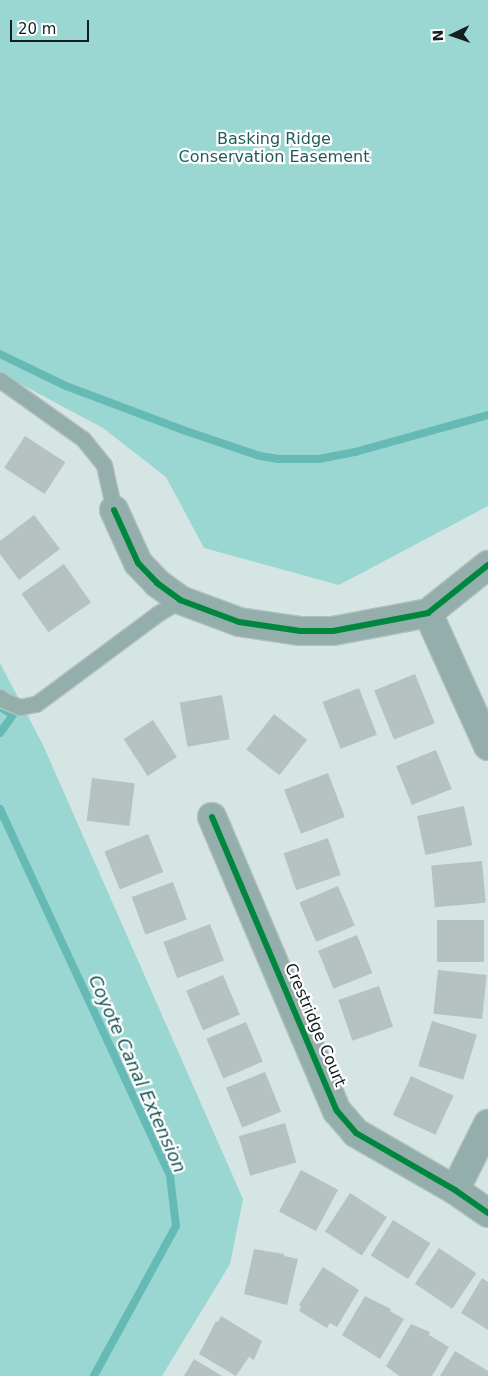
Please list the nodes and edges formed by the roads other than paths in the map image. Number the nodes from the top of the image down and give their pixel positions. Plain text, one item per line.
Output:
1 (0, 380) edge
2 (114, 510) joint
3 (488, 565) edge
4 (180, 600) junction
5 (428, 613) junction
6 (0, 697) edge
7 (488, 746) edge
8 (212, 817) dead end
9 (488, 1124) edge
10 (455, 1190) junction
11 (488, 1213) edge

1 - 2 lane
2 - 4 street
3 - 5 street
4 - 5 street
4 - 6 lane
5 - 7 street
8 - 10 street, Crestridge Court
9 - 10 street
10 - 11 street, Crestridge Court

